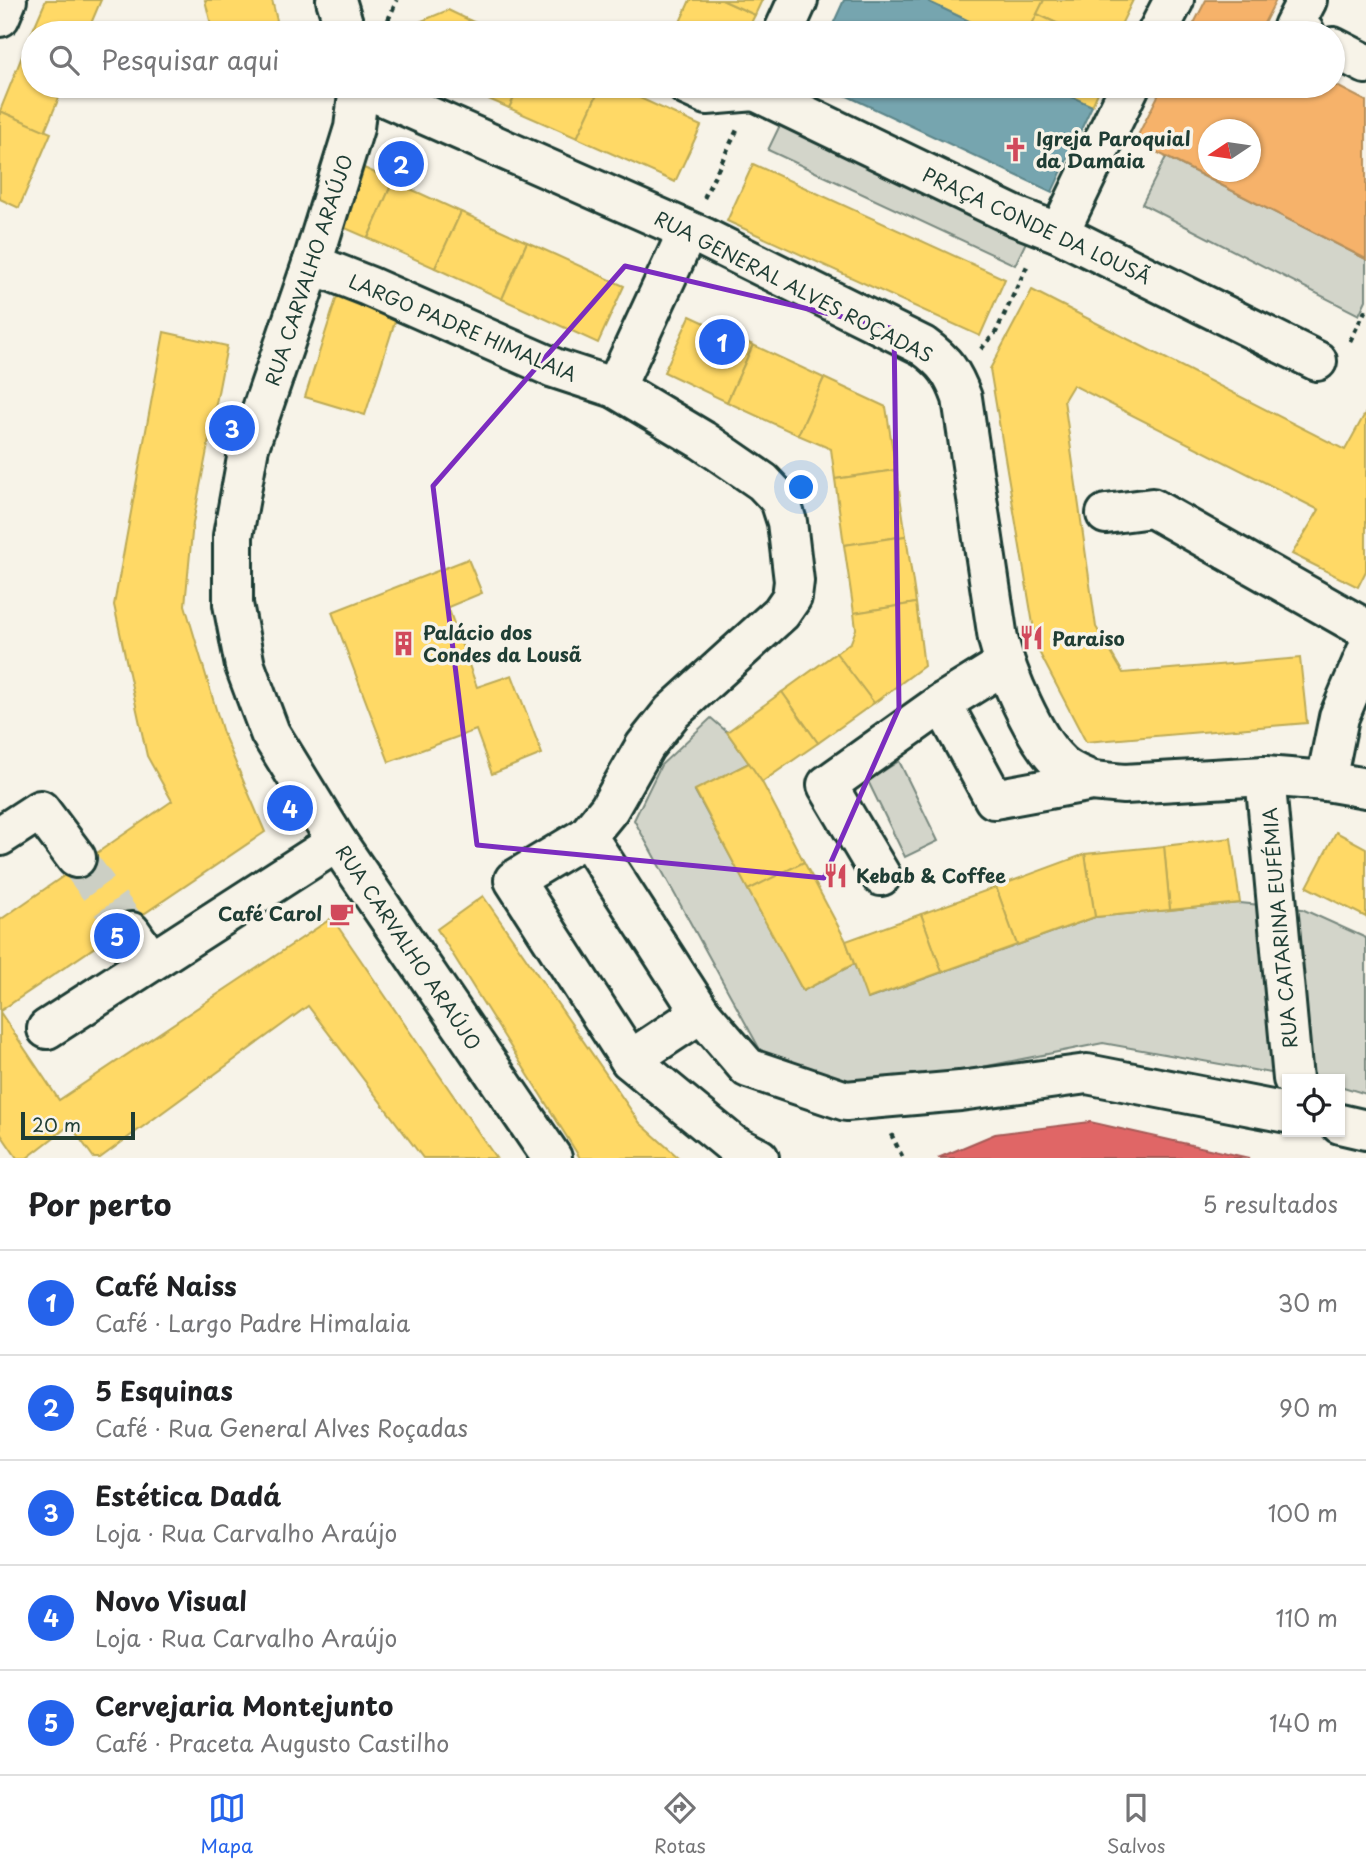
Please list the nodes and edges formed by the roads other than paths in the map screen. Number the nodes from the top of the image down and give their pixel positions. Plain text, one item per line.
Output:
1 (7, 0) edge
2 (335, 0) edge
3 (798, 0) edge
4 (1174, 0) edge
5 (1307, 0) edge
6 (0, 17) edge
7 (342, 21) edge
8 (788, 21) edge
9 (1163, 21) edge
10 (1296, 21) edge
11 (1345, 53) edge
12 (1366, 64) edge
13 (358, 98) edge
14 (387, 98) edge
15 (776, 98) edge
16 (1124, 98) edge
17 (688, 231) junction
18 (1059, 233) junction
19 (312, 264) junction
20 (1317, 361) dead end
21 (615, 388) junction
22 (1106, 514) dead end
23 (1366, 629) edge
24 (1366, 653) edge
25 (1005, 664) junction
26 (942, 702) junction
27 (1265, 776) junction
28 (1092, 781) junction
29 (1326, 781) junction
30 (1366, 788) edge
31 (587, 835) junction
32 (0, 836) edge
33 (337, 842) junction
34 (76, 858) tunnel mouth
35 (881, 876) dead end
36 (701, 1013) junction
37 (47, 1029) dead end
38 (629, 1059) junction
39 (1293, 1074) edge
40 (1282, 1112) edge
41 (1345, 1125) edge
42 (1366, 1130) edge
43 (552, 1158) edge
44 (758, 1158) edge

1 - 6 street
2 - 7 street
3 - 8 street
4 - 9 street
5 - 10 street
11 - 12 street
13 - 19 street, RUA CARVALHO ARAÚJO
14 - 17 street, RUA GENERAL ALVES ROÇADAS
15 - 18 street, PRAÇA CONDE DA LOUSÃ
16 - 18 street
17 - 21 street
17 - 25 street, RUA GENERAL ALVES ROÇADAS
18 - 20 street, PRAÇA CONDE DA LOUSÃ
19 - 21 street, LARGO PADRE HIMALAIA
19 - 33 street, RUA CARVALHO ARAÚJO
21 - 31 street, LARGO PADRE HIMALAIA
22 - 23 street
24 - 29 street
25 - 26 street
25 - 28 street, RUA GENERAL ALVES ROÇADAS
26 - 28 street
26 - 35 street
27 - 28 street
27 - 29 street
27 - 39 street, RUA CATARINA EUFÉMIA
29 - 30 street
31 - 36 street
31 - 38 street, LARGO PADRE HIMALAIA
32 - 34 street
33 - 37 street
33 - 43 street, RUA CARVALHO ARAÚJO
36 - 38 street
36 - 40 street
38 - 44 street, LARGO PADRE HIMALAIA
41 - 42 street

